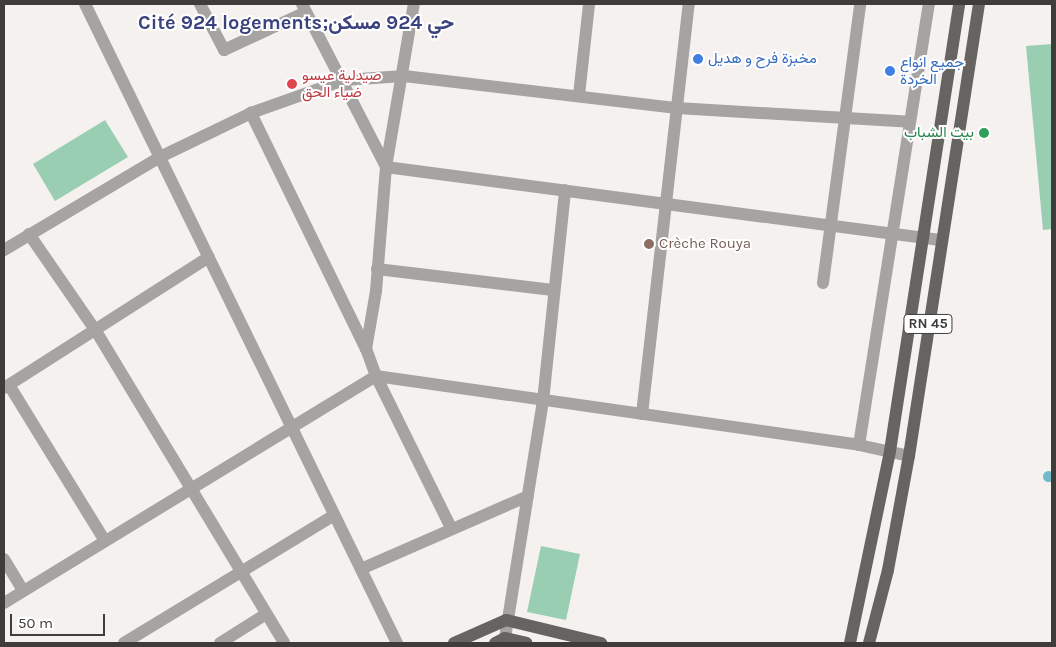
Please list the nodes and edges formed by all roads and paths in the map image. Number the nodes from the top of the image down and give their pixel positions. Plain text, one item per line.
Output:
1 (85, 4) edge
2 (200, 4) edge
3 (414, 4) edge
4 (589, 4) edge
5 (689, 4) edge
6 (860, 4) edge
7 (929, 4) edge
8 (959, 4) edge
9 (978, 4) edge
10 (304, 8) edge
11 (404, 76) junction
12 (344, 80) junction
13 (579, 95) junction
14 (677, 108) junction
15 (251, 113) junction
16 (846, 118) junction
17 (910, 122) junction
18 (160, 157) junction
19 (386, 167) junction
20 (565, 190) junction
21 (664, 202) junction
22 (829, 226) junction
23 (29, 234) junction
24 (892, 235) junction
25 (921, 239) junction
26 (940, 240) junction
27 (4, 250) edge
28 (209, 257) junction
29 (377, 269) junction
30 (823, 284) dead end
31 (553, 290) junction
32 (96, 331) junction
33 (366, 349) junction
34 (376, 376) junction
35 (7, 386) edge
36 (543, 401) junction
37 (642, 414) junction
38 (291, 428) junction
39 (859, 445) junction
40 (890, 451) junction
41 (909, 456) junction
42 (191, 488) junction
43 (528, 496) junction
44 (333, 516) junction
45 (451, 528) junction
46 (106, 541) junction
47 (4, 559) edge
48 (361, 569) junction
49 (241, 573) junction
50 (23, 591) junction
51 (4, 603) edge
52 (266, 614) junction
53 (506, 620) junction
54 (500, 641) edge
55 (124, 643) edge
56 (220, 643) edge
57 (284, 643) edge
58 (397, 643) edge
59 (454, 643) edge
60 (526, 643) edge
61 (601, 643) edge
62 (850, 643) edge
63 (869, 643) edge

1 - 18 street
2 - 10 street
3 - 11 street
4 - 13 street
5 - 14 street
6 - 16 street
7 - 17 street
8 - 25 main road, RN 45
9 - 26 main road, RN 45
10 - 12 street
11 - 12 street
11 - 13 street
11 - 19 street
12 - 15 street
12 - 19 street
13 - 14 street
14 - 16 street
14 - 21 street
15 - 18 street
15 - 33 street
16 - 17 street
16 - 22 street
17 - 24 street
18 - 23 street
18 - 28 street
19 - 20 street
19 - 29 street
20 - 21 street
20 - 31 street
21 - 22 street
21 - 37 street
22 - 24 street
22 - 30 street
23 - 27 street
23 - 32 street
24 - 25 street
24 - 39 street
25 - 26 street
25 - 40 main road, RN 45
26 - 41 main road, RN 45
28 - 32 street
28 - 38 street
29 - 31 street
29 - 33 street
31 - 36 street
32 - 35 street
32 - 42 street
33 - 34 street
34 - 36 street
34 - 38 street
34 - 45 street
35 - 46 street
36 - 37 street
36 - 43 street
37 - 39 street
38 - 42 street
38 - 44 street
39 - 40 street
40 - 41 street
40 - 62 main road, RN 45
41 - 63 main road, RN 45
42 - 46 street
42 - 49 street
43 - 45 street
43 - 53 street
44 - 48 street
44 - 49 street
45 - 48 street
46 - 50 street
47 - 50 street
48 - 58 street
49 - 52 street
49 - 55 street
50 - 51 street
52 - 56 street
52 - 57 street
53 - 54 street
53 - 59 main road
53 - 61 main road
54 - 60 main road

